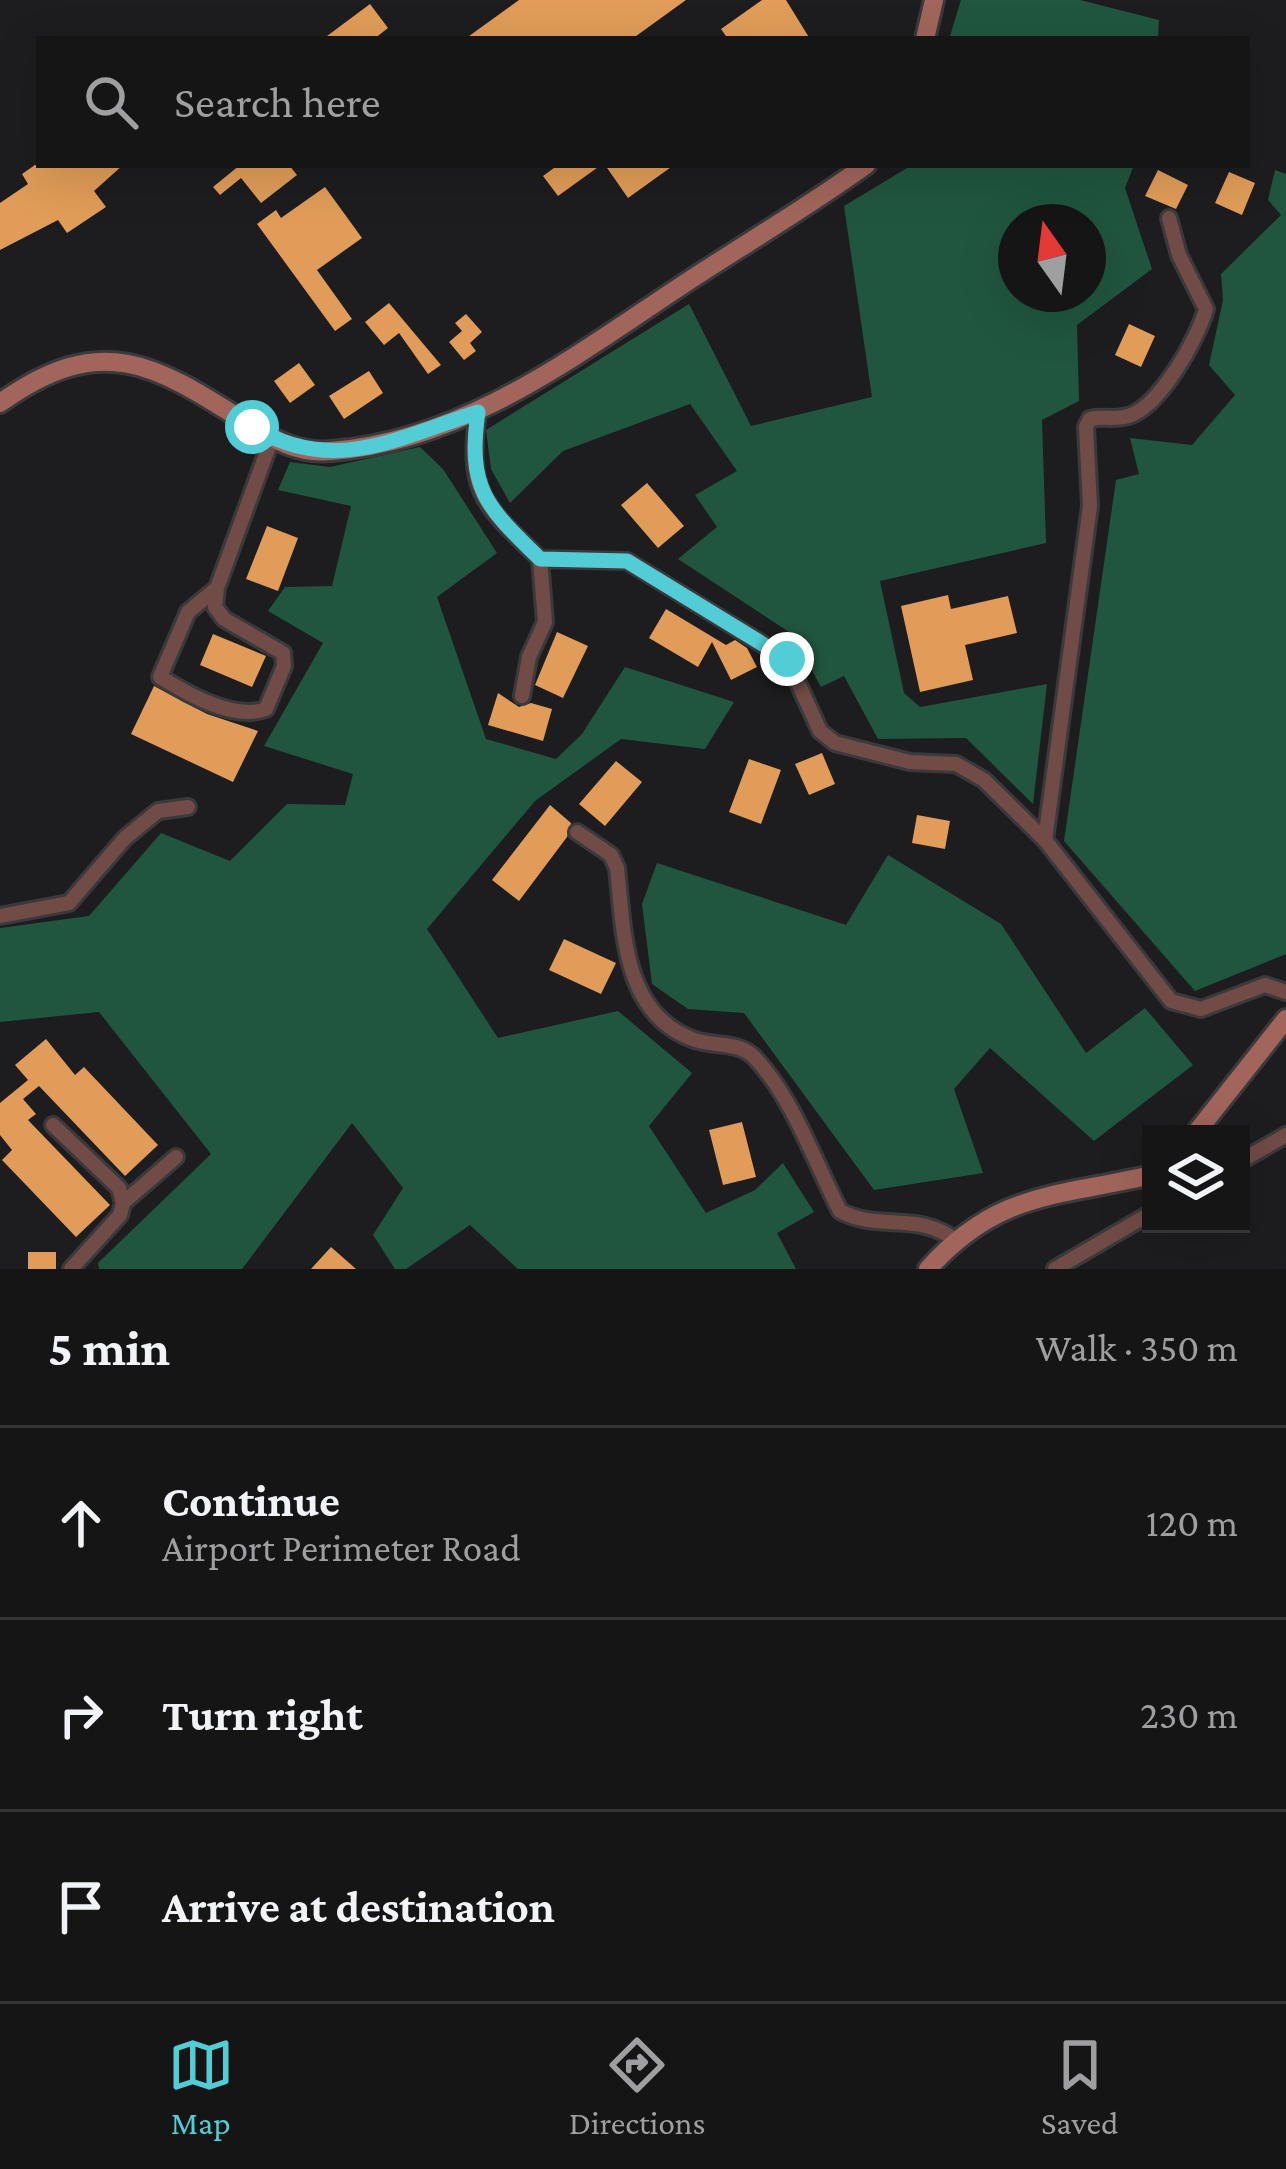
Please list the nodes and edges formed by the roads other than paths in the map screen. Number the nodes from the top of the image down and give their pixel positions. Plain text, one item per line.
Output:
1 (934, 0) edge
2 (926, 36) edge
3 (861, 168) edge
4 (1169, 218) dead end
5 (0, 403) edge
6 (478, 412) junction
7 (272, 438) junction
8 (540, 559) junction
9 (217, 587) junction
10 (522, 696) dead end
11 (188, 807) dead end
12 (577, 832) dead end
13 (1045, 840) junction
14 (0, 916) edge
15 (1286, 992) edge
16 (1286, 1019) edge
17 (53, 1125) dead end
18 (1203, 1125) edge
19 (1286, 1135) edge
20 (176, 1156) dead end
21 (1250, 1156) edge
22 (1142, 1177) edge
23 (123, 1203) junction
24 (1142, 1218) edge
25 (956, 1241) junction
26 (71, 1269) edge
27 (928, 1269) edge
28 (1055, 1269) edge

1 - 2 street
3 - 6 street
4 - 13 street
5 - 7 street
6 - 7 street
6 - 8 street
7 - 9 street
8 - 10 street
8 - 13 street
9 - 9 street
11 - 14 street
12 - 25 street
13 - 15 street
16 - 18 street
17 - 23 street
19 - 21 street
20 - 23 street
22 - 25 street
23 - 26 street
24 - 28 street
25 - 27 street

